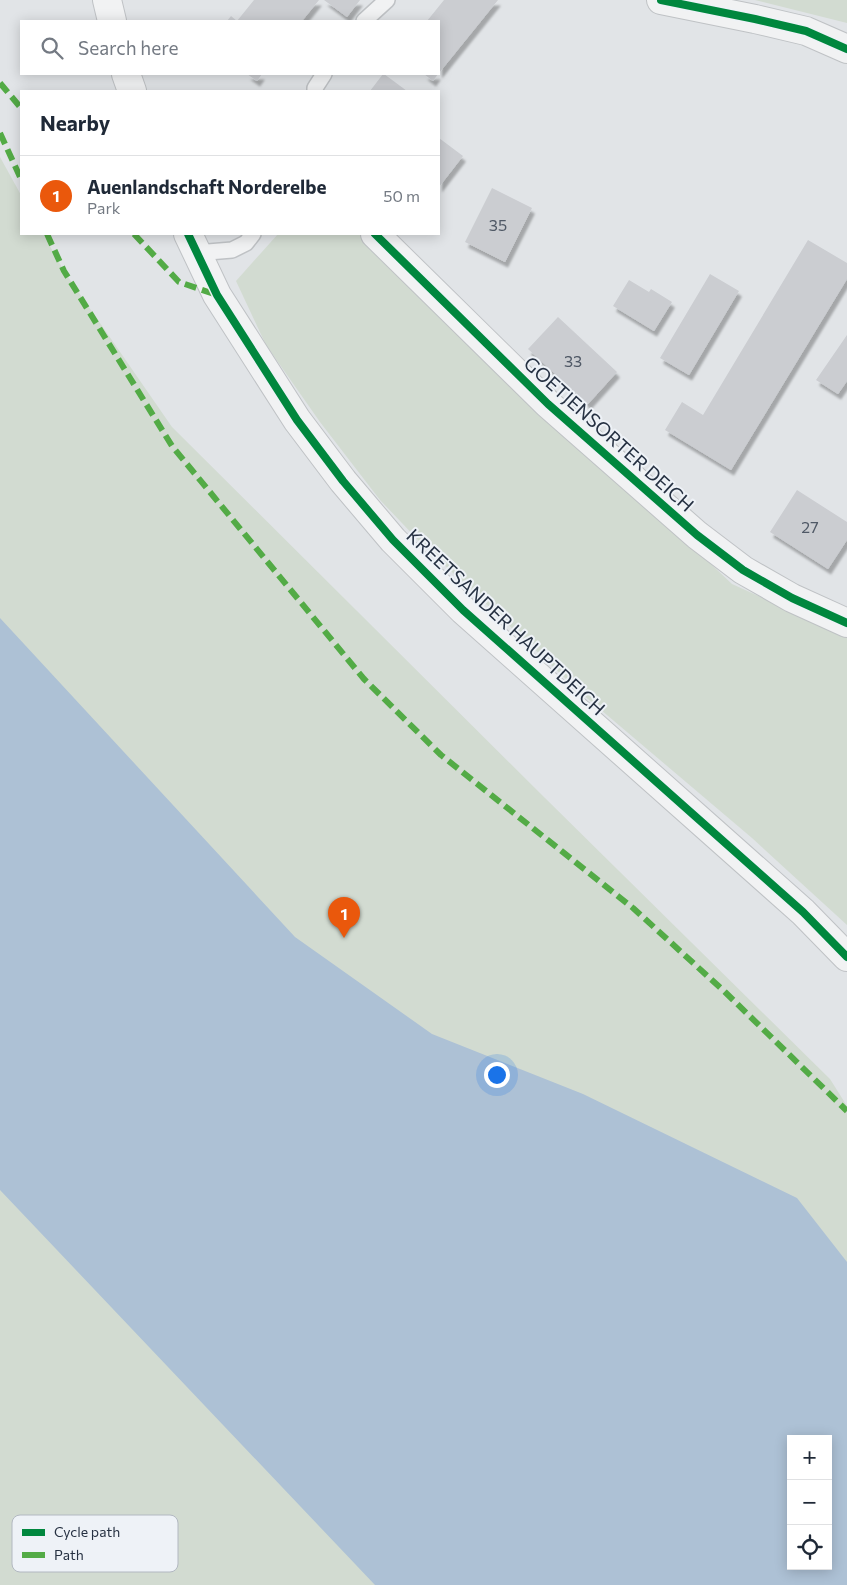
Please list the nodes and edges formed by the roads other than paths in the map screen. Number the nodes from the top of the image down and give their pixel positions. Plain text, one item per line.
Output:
1 (107, 0) edge
2 (387, 0) edge
3 (661, 0) edge
4 (112, 20) edge
5 (365, 20) edge
6 (847, 48) edge
7 (126, 75) edge
8 (323, 75) edge
9 (132, 90) edge
10 (315, 90) edge
11 (252, 235) edge
12 (376, 235) edge
13 (192, 243) edge
14 (847, 623) edge
15 (847, 957) edge

1 - 4 street
2 - 5 lane
3 - 6 street
7 - 9 street
8 - 10 lane
11 - 13 lane
12 - 14 street, GOETJENSORTER DEICH
13 - 15 street, KREETSANDER HAUPTDEICH

